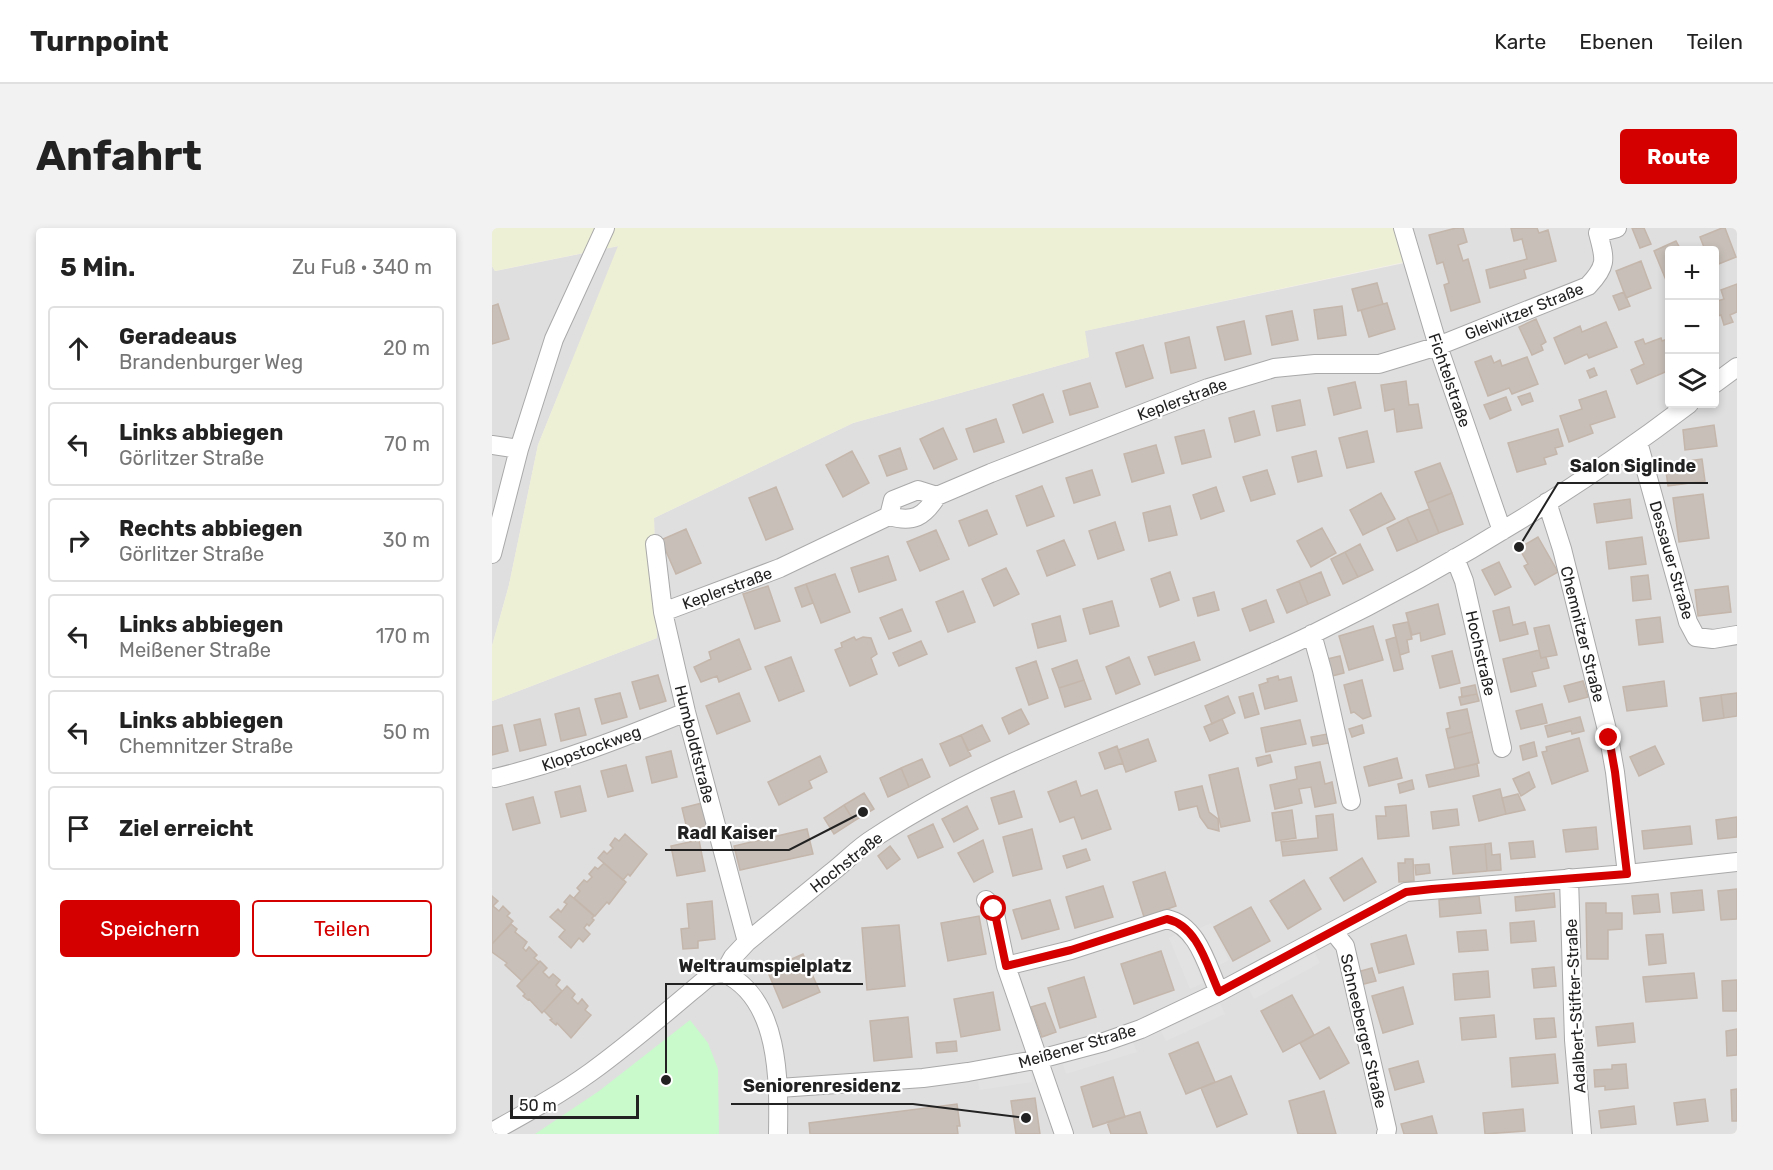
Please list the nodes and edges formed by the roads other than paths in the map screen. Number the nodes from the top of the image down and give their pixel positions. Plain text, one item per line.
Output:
1 (605, 228) edge
2 (1403, 228) edge
3 (1617, 228) edge
4 (1597, 230) edge
5 (1438, 346) junction
6 (1737, 367) edge
7 (1719, 380) edge
8 (1684, 408) edge
9 (1638, 442) junction
10 (492, 445) edge
11 (519, 449) junction
12 (1547, 502) junction
13 (1502, 531) junction
14 (655, 544) dead end
15 (492, 554) edge
16 (1455, 558) junction
17 (663, 612) junction
18 (1312, 634) junction
19 (1737, 635) edge
20 (686, 712) junction
21 (1502, 748) dead end
22 (495, 778) dead end
23 (1351, 801) dead end
24 (1737, 862) edge
25 (1627, 874) junction
26 (1569, 878) junction
27 (986, 900) dead end
28 (1333, 931) junction
29 (747, 942) junction
30 (1006, 966) junction
31 (724, 973) junction
32 (1219, 992) junction
33 (1040, 1059) junction
34 (779, 1088) junction
35 (492, 1132) edge
36 (778, 1134) edge
37 (1064, 1134) edge
38 (1386, 1134) edge
39 (1582, 1134) edge

1 - 11 street
2 - 5 street, Fichtelstraße
3 - 4 street, Gleiwitzer Straße
4 - 5 street, Gleiwitzer Straße
5 - 13 street, Fichtelstraße
5 - 17 street, Keplerstraße
6 - 7 street
8 - 9 street, Hochstraße
9 - 12 street, Hochstraße
9 - 19 street, Dessauer Straße
10 - 11 street
11 - 15 street
12 - 13 street, Hochstraße
12 - 25 street, Chemnitzer Straße
13 - 16 street, Hochstraße
14 - 17 street, Humboldtstraße
16 - 18 street, Hochstraße
16 - 21 street, Hochstraße
17 - 20 street, Humboldtstraße
18 - 23 street
18 - 29 street, Hochstraße
20 - 22 street, Klopstockweg
20 - 29 street, Humboldtstraße
24 - 25 street, Meißener Straße
25 - 26 street, Meißener Straße
26 - 28 street, Meißener Straße
26 - 39 street, Adalbert-Stifter-Straße
27 - 30 street
28 - 32 street, Meißener Straße
28 - 38 street, Schneeberger Straße
29 - 31 street, Hochstraße
30 - 32 street
30 - 33 street
31 - 34 street
31 - 35 street, Hochstraße
32 - 33 street, Meißener Straße
33 - 34 street, Meißener Straße
33 - 37 street
34 - 36 street

